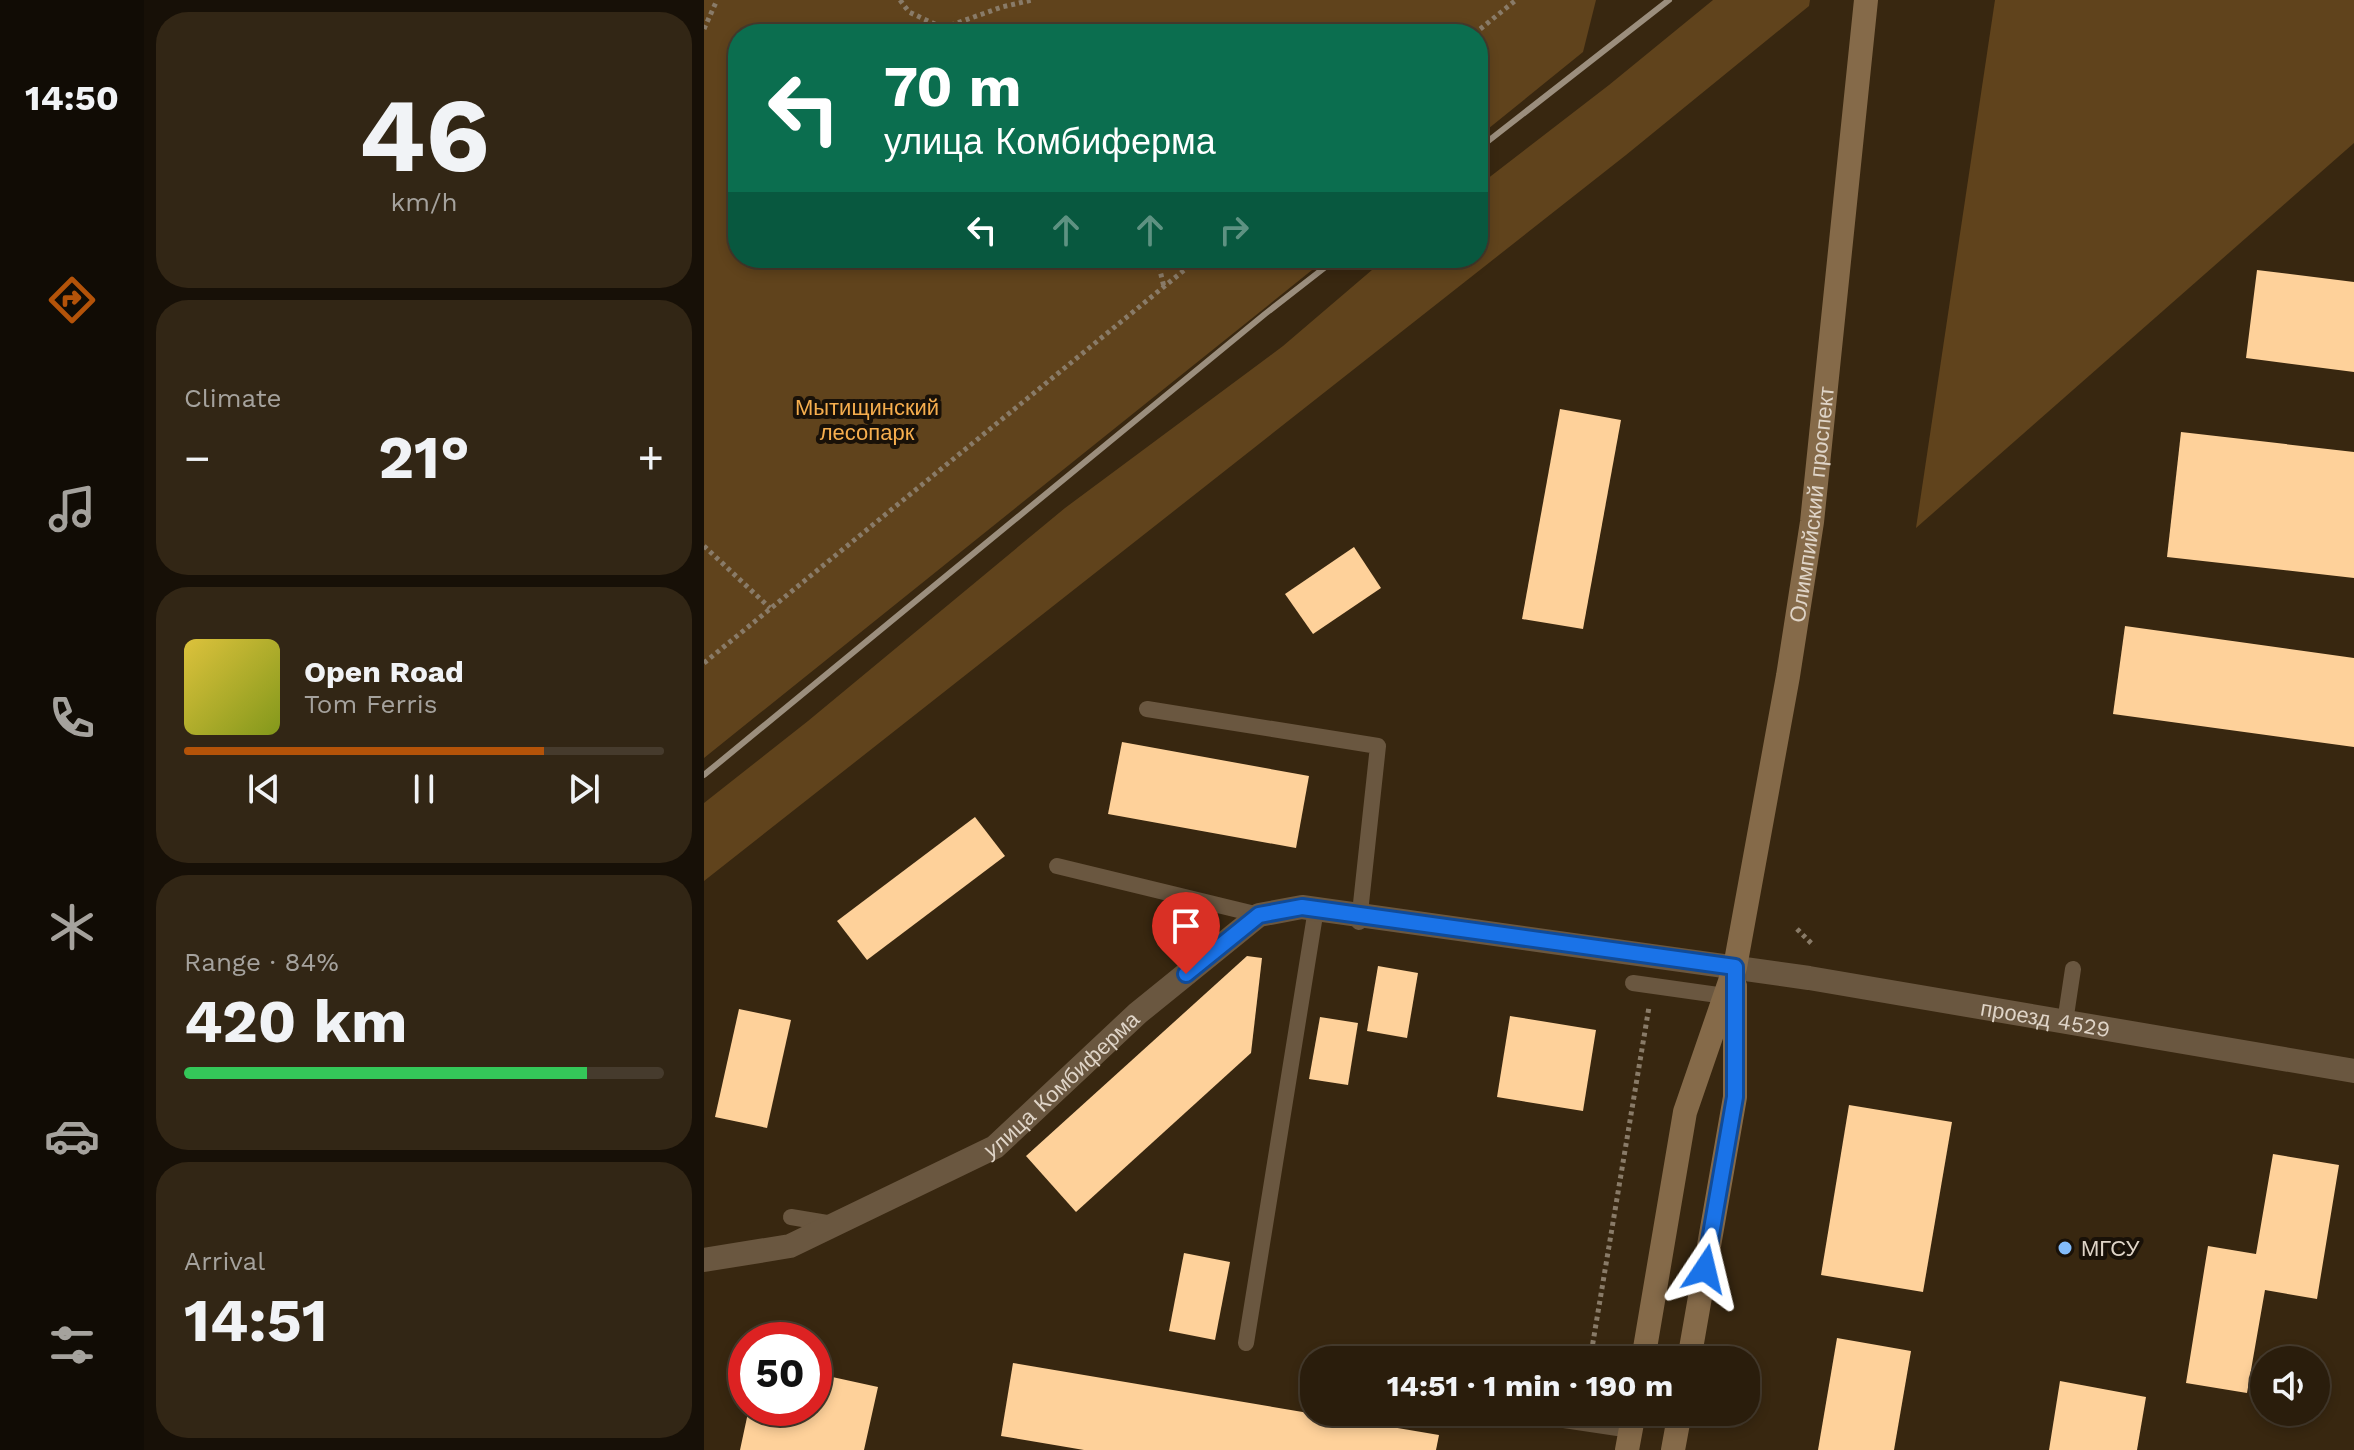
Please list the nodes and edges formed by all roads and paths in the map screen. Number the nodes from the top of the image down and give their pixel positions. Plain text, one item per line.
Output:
1 (717, 0) edge
2 (900, 0) edge
3 (1032, 0) edge
4 (1516, 0) edge
5 (1866, 0) edge
6 (934, 24) edge
7 (954, 24) edge
8 (1486, 24) edge
9 (704, 29) edge
10 (1159, 268) edge
11 (1187, 268) edge
12 (1164, 287) junction
13 (704, 546) edge
14 (770, 608) junction
15 (704, 663) edge
16 (1147, 709) dead end
17 (1057, 866) dead end
18 (1316, 909) junction
19 (1259, 915) junction
20 (1359, 920) junction
21 (1797, 929) dead end
22 (1814, 946) dead end
23 (1735, 967) junction
24 (2073, 969) dead end
25 (1633, 983) dead end
26 (1652, 986) junction
27 (1725, 996) junction
28 (2065, 1022) junction
29 (2354, 1071) edge
30 (791, 1217) dead end
31 (834, 1225) junction
32 (704, 1260) edge
33 (1246, 1343) dead end
34 (1592, 1346) edge
35 (1645, 1346) edge
36 (1691, 1346) edge
37 (1600, 1426) edge
38 (1677, 1426) edge
39 (1630, 1431) edge
40 (1673, 1450) edge

1 - 9 path
2 - 6 path
3 - 7 path
4 - 8 path
5 - 23 main road, Олимпийский проспект
10 - 12 path
11 - 12 path
12 - 14 path
13 - 14 path
14 - 15 path
16 - 20 lane
17 - 19 lane
18 - 19 street, улица Комбиферма
18 - 20 street, улица Комбиферма
18 - 33 lane
19 - 31 street, улица Комбиферма
20 - 23 street, улица Комбиферма
21 - 22 path
23 - 27 main road, Олимпийский проспект
23 - 28 street, проезд 4529
23 - 36 main road, Олимпийский проспект
24 - 28 lane
25 - 26 lane
26 - 27 lane
26 - 34 path
27 - 35 main road, Олимпийский проспект
28 - 29 street, проезд 4529
30 - 31 lane
31 - 32 street, улица Комбиферма
37 - 39 lane
38 - 40 main road

